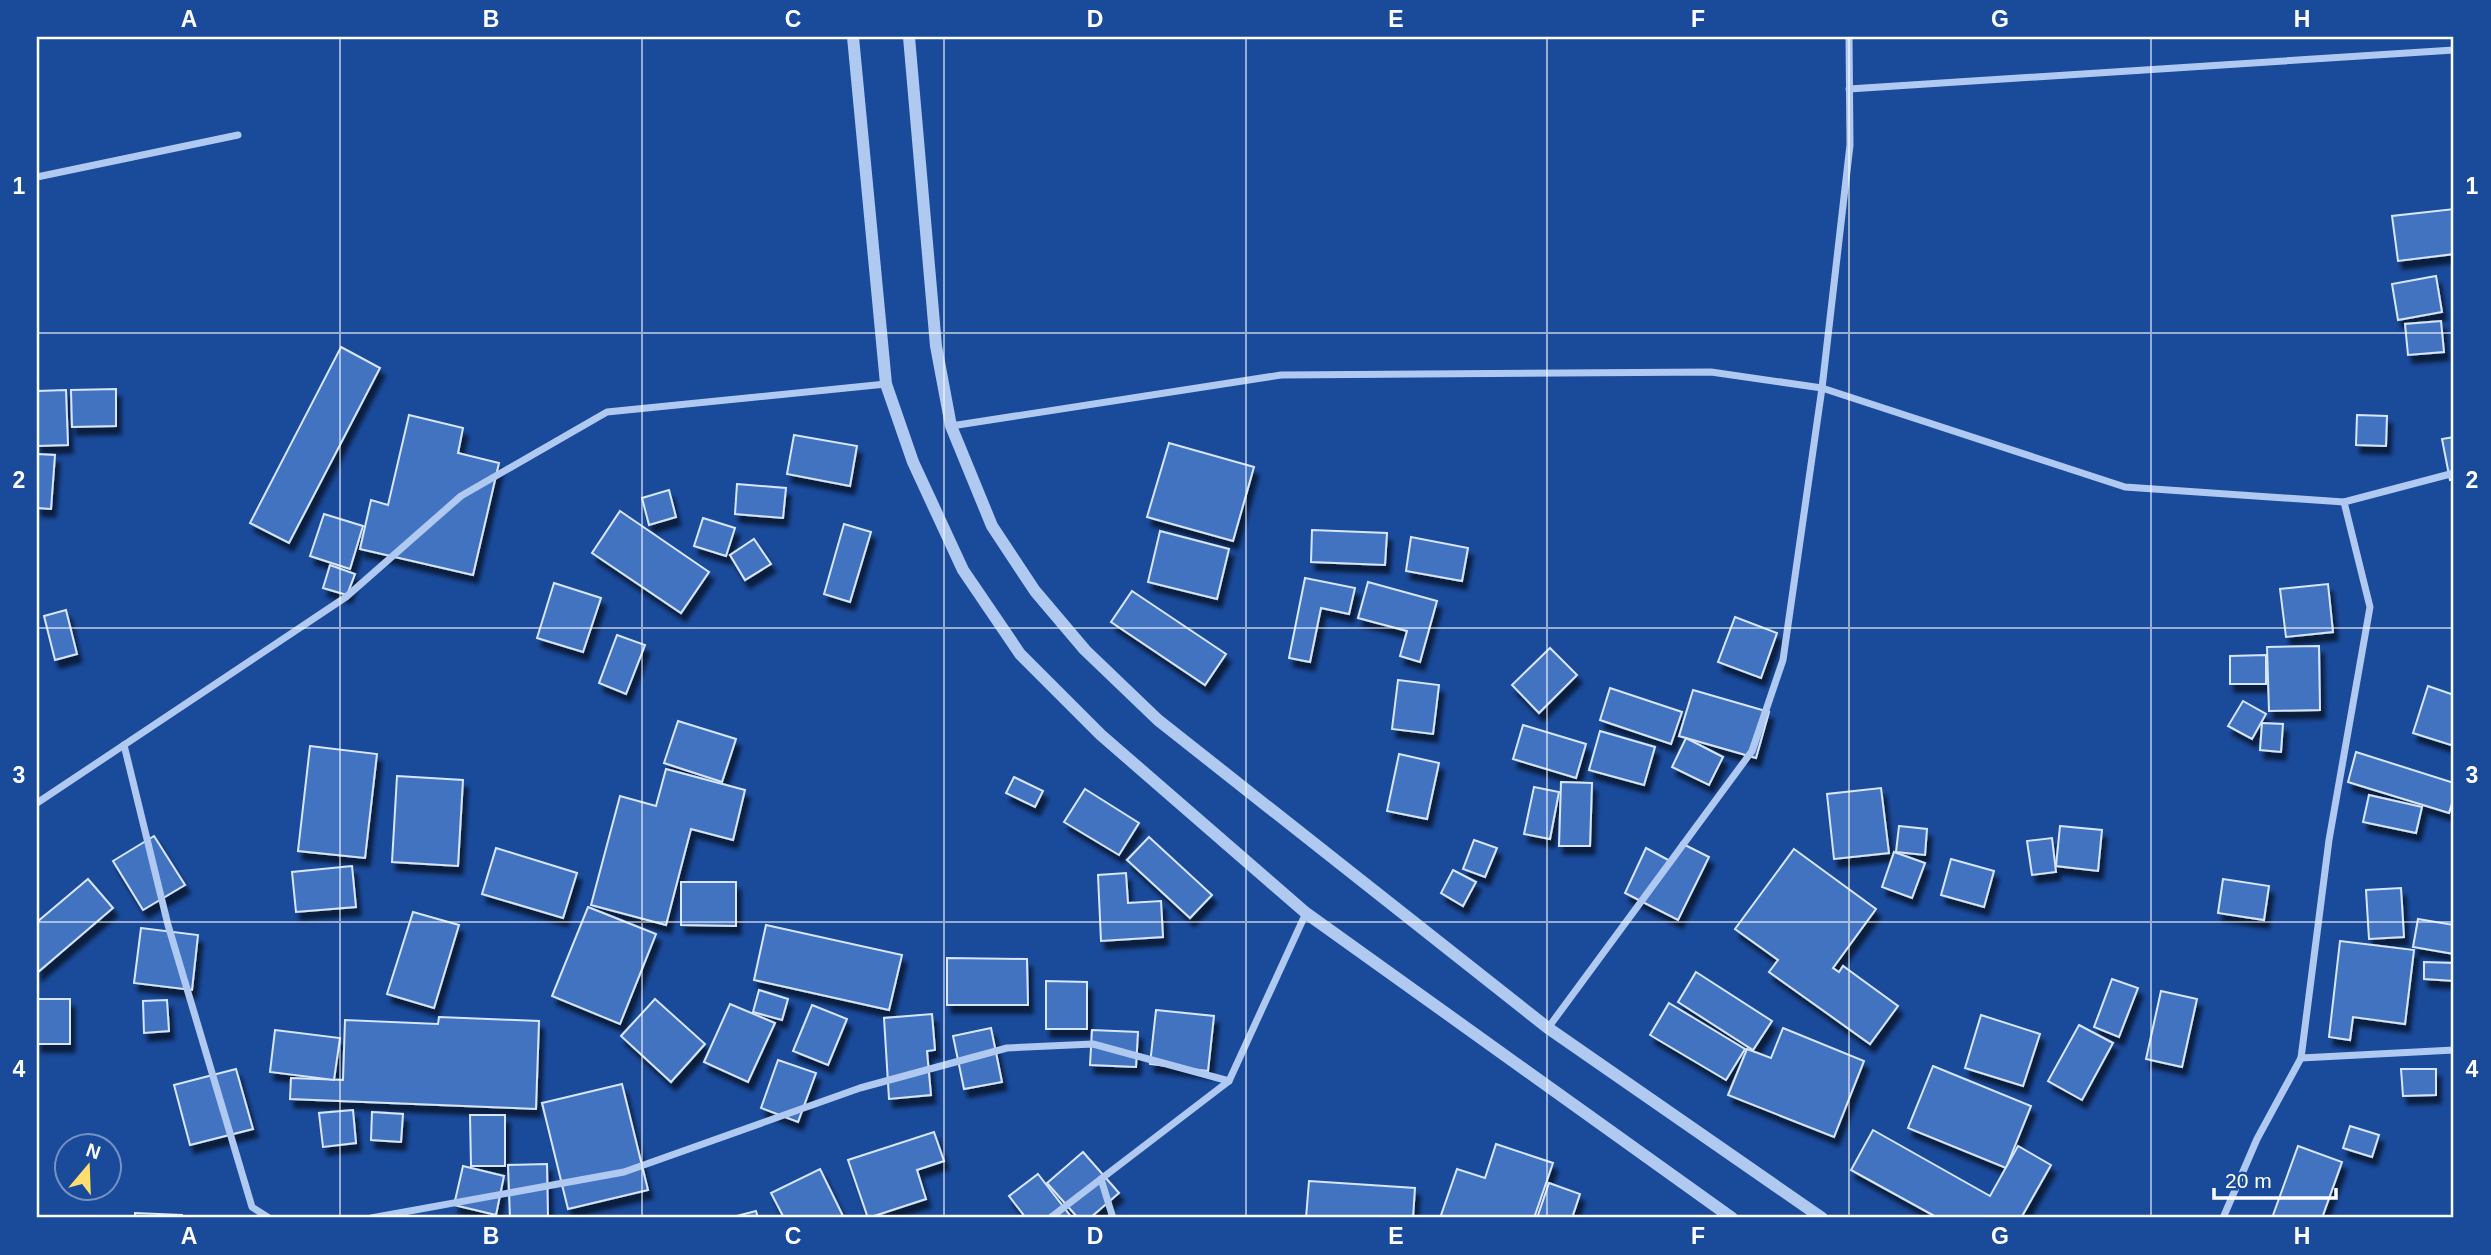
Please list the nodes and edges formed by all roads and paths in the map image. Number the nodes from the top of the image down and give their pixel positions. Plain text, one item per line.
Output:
1 (853, 37) edge
2 (909, 37) edge
3 (1849, 37) edge
4 (2454, 50) edge
5 (1849, 89) junction
6 (238, 135) dead end
7 (37, 177) edge
8 (886, 384) junction
9 (1822, 388) junction
10 (951, 426) junction
11 (2454, 473) edge
12 (2344, 502) junction
13 (124, 745) junction
14 (37, 803) edge
15 (1306, 913) junction
16 (1548, 1028) junction
17 (2454, 1050) edge
18 (2301, 1058) junction
19 (1229, 1081) junction
20 (1101, 1180) junction
21 (269, 1218) edge
22 (371, 1218) edge
23 (1051, 1218) edge
24 (1113, 1218) edge
25 (1732, 1218) edge
26 (1822, 1218) edge
27 (2223, 1218) edge

1 - 8 street
2 - 10 street
3 - 5 street
4 - 5 street
5 - 9 street
6 - 7 street
8 - 13 street
8 - 15 street
9 - 10 street
9 - 12 street
9 - 16 street
10 - 16 street
11 - 12 street
12 - 18 street
13 - 14 street
13 - 21 street
15 - 19 street
15 - 25 street
16 - 26 street
17 - 18 street
18 - 27 street
19 - 20 street
19 - 22 street
20 - 23 street
20 - 24 street

